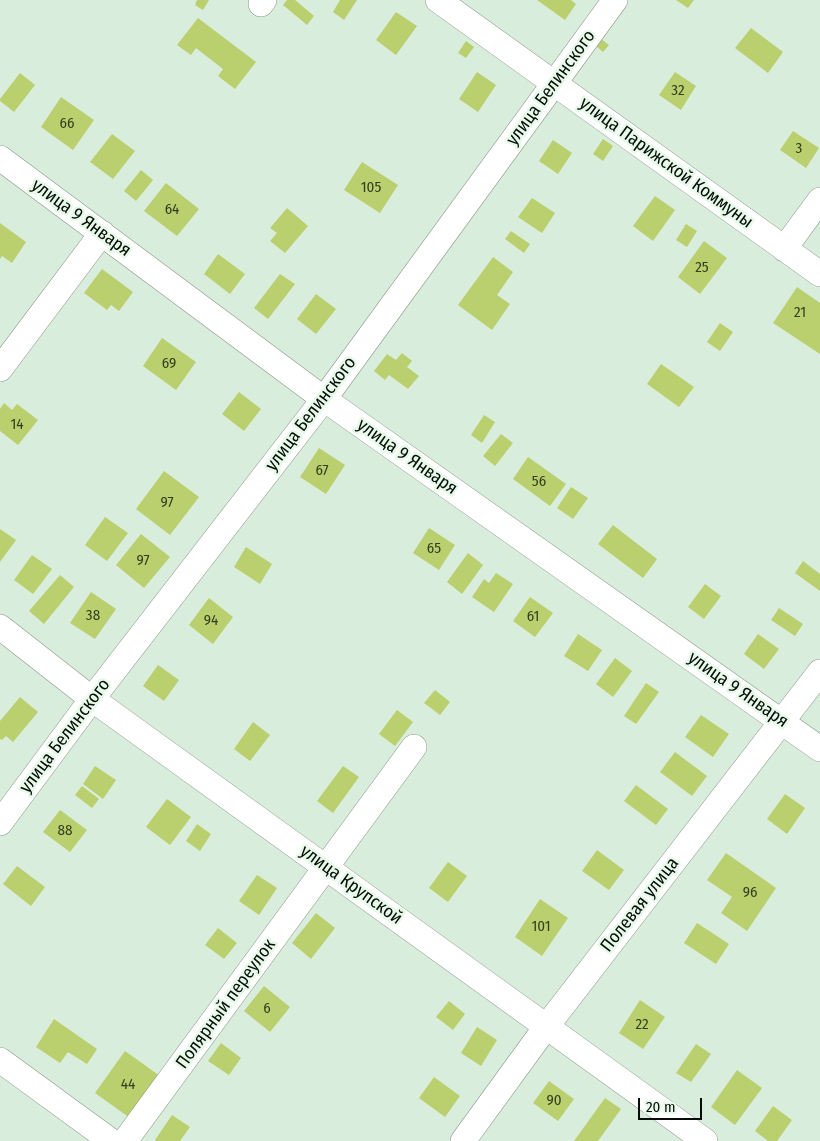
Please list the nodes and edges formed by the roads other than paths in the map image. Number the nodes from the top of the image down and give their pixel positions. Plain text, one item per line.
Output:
1 (438, 0) edge
2 (615, 0) edge
3 (555, 84) junction
4 (0, 158) edge
5 (820, 200) edge
6 (102, 233) junction
7 (784, 248) junction
8 (820, 274) edge
9 (0, 369) edge
10 (324, 399) junction
11 (0, 627) edge
12 (820, 672) edge
13 (92, 698) junction
14 (782, 721) junction
15 (414, 747) dead end
16 (820, 749) edge
17 (0, 823) edge
18 (326, 867) junction
19 (546, 1027) junction
20 (0, 1060) edge
21 (111, 1141) edge
22 (125, 1141) edge
23 (463, 1141) edge
24 (704, 1141) edge

1 - 3 street, улица Парижской Коммуны
2 - 3 street, улица Белинского
3 - 7 street, улица Парижской Коммуны
3 - 10 street, улица Белинского
4 - 6 street, улица 9 Января
5 - 7 street
6 - 9 street
6 - 10 street, улица 9 Января
7 - 8 street, улица Парижской Коммуны
10 - 13 street, улица Белинского
10 - 14 street, улица 9 Января
11 - 13 street, улица Крупской
12 - 14 street, Полевая улица
13 - 17 street, улица Белинского
13 - 18 street, улица Крупской
14 - 16 street, улица 9 Января
14 - 19 street, Полевая улица
15 - 18 street, Полярный переулок
18 - 19 street, улица Крупской
18 - 22 street, Полярный переулок
19 - 23 street, Полевая улица
19 - 24 street, улица Крупской
20 - 21 street

